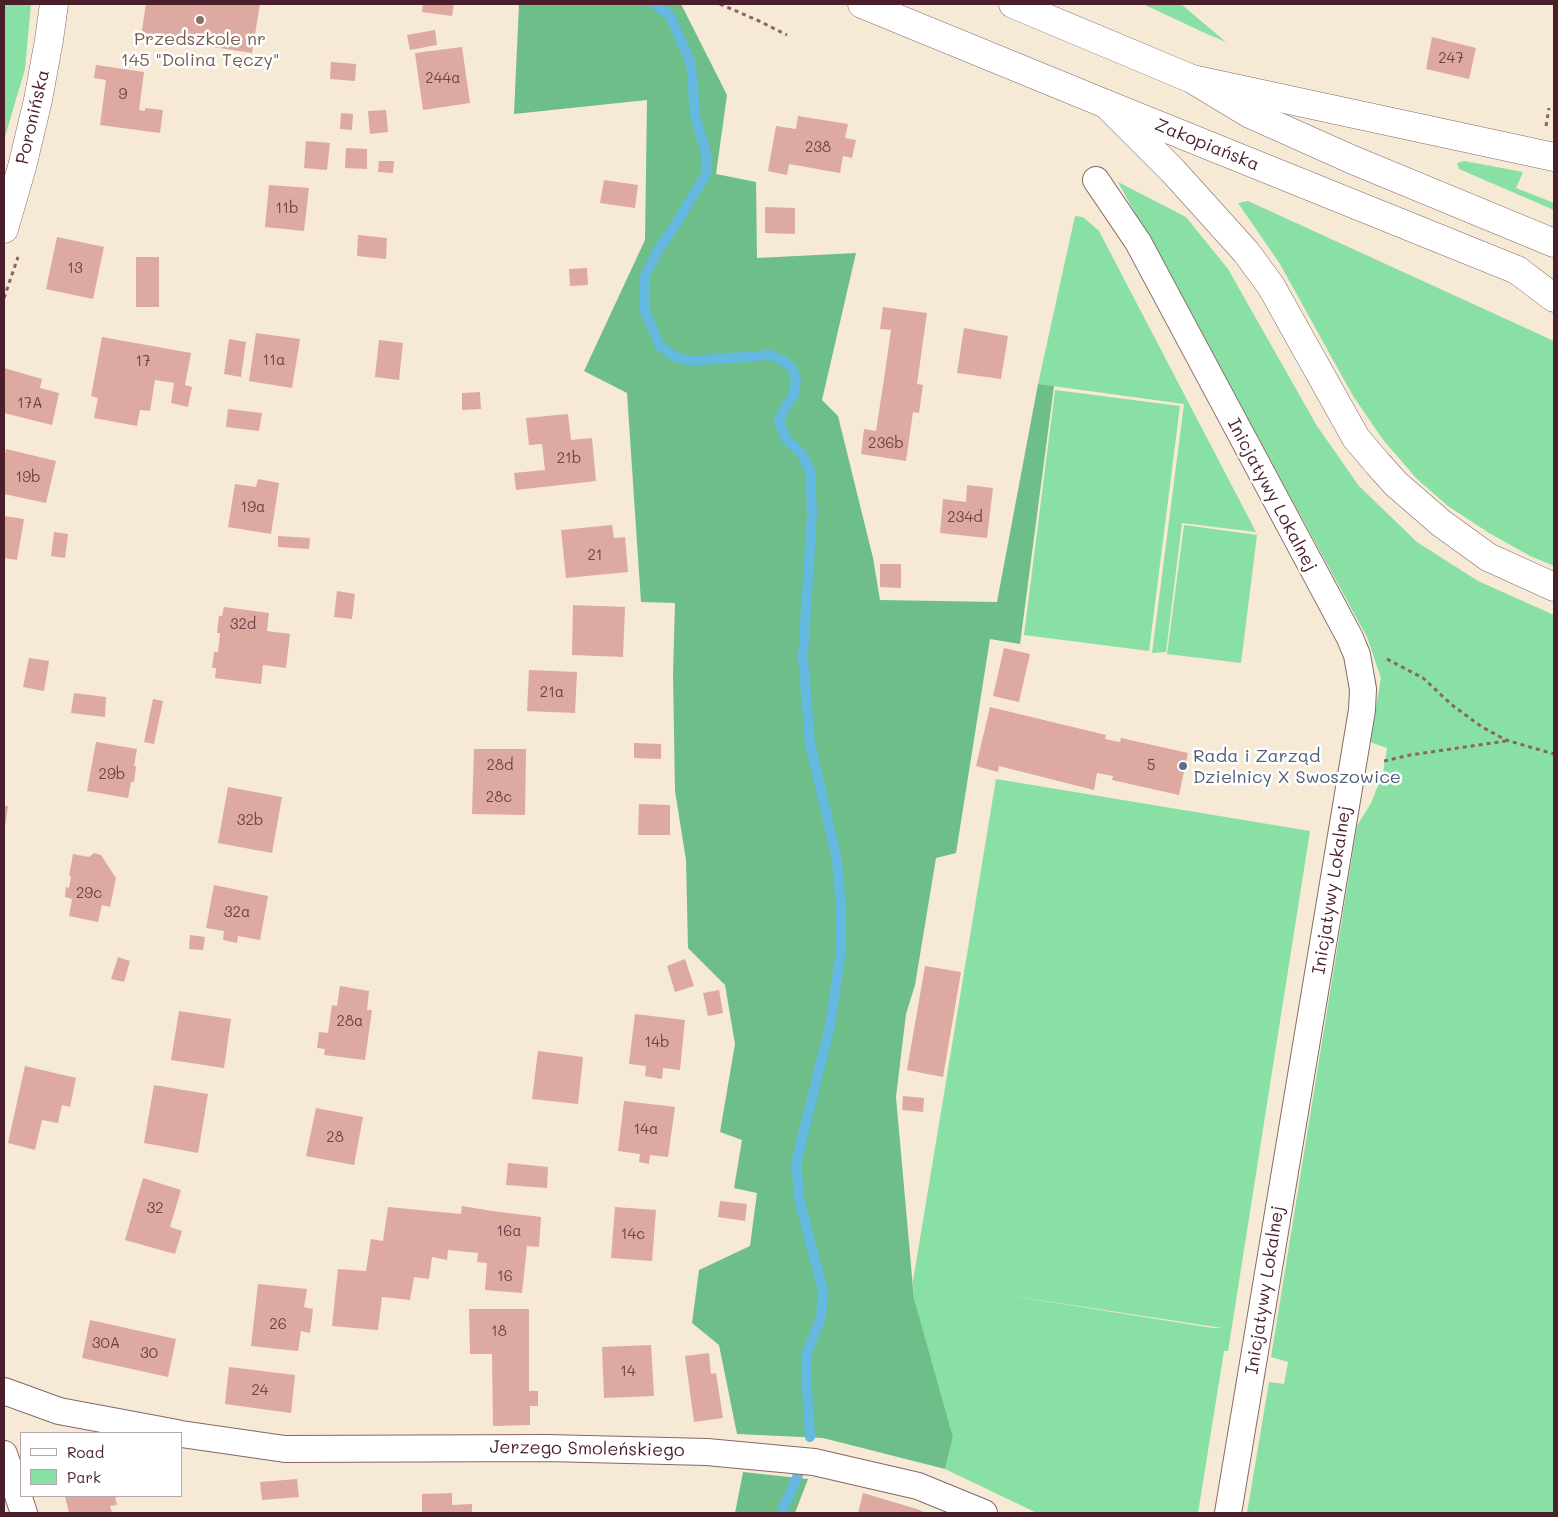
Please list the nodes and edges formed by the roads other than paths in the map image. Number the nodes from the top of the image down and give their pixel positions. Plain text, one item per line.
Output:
1 (54, 4) edge
2 (862, 4) edge
3 (1012, 4) edge
4 (1192, 79) junction
5 (1106, 104) junction
6 (1554, 157) edge
7 (1096, 180) dead end
8 (4, 229) edge
9 (1554, 242) edge
10 (1517, 270) junction
11 (1554, 284) edge
12 (1554, 298) edge
13 (1554, 588) edge
14 (4, 1391) edge
15 (172, 1432) edge
16 (182, 1434) edge
17 (4, 1454) edge
18 (24, 1513) edge
19 (984, 1513) edge
20 (1228, 1513) edge

1 - 8 main road, Poronińska
2 - 5 main road, Zakopiańska
3 - 4 main road
4 - 6 main road
4 - 9 main road
5 - 10 main road, Zakopiańska
5 - 13 main road
7 - 20 street, Inicjatywy Lokalnej
10 - 11 main road, Zakopiańska
10 - 12 main road
14 - 15 street
16 - 19 street, Jerzego Smoleńskiego
17 - 18 street

